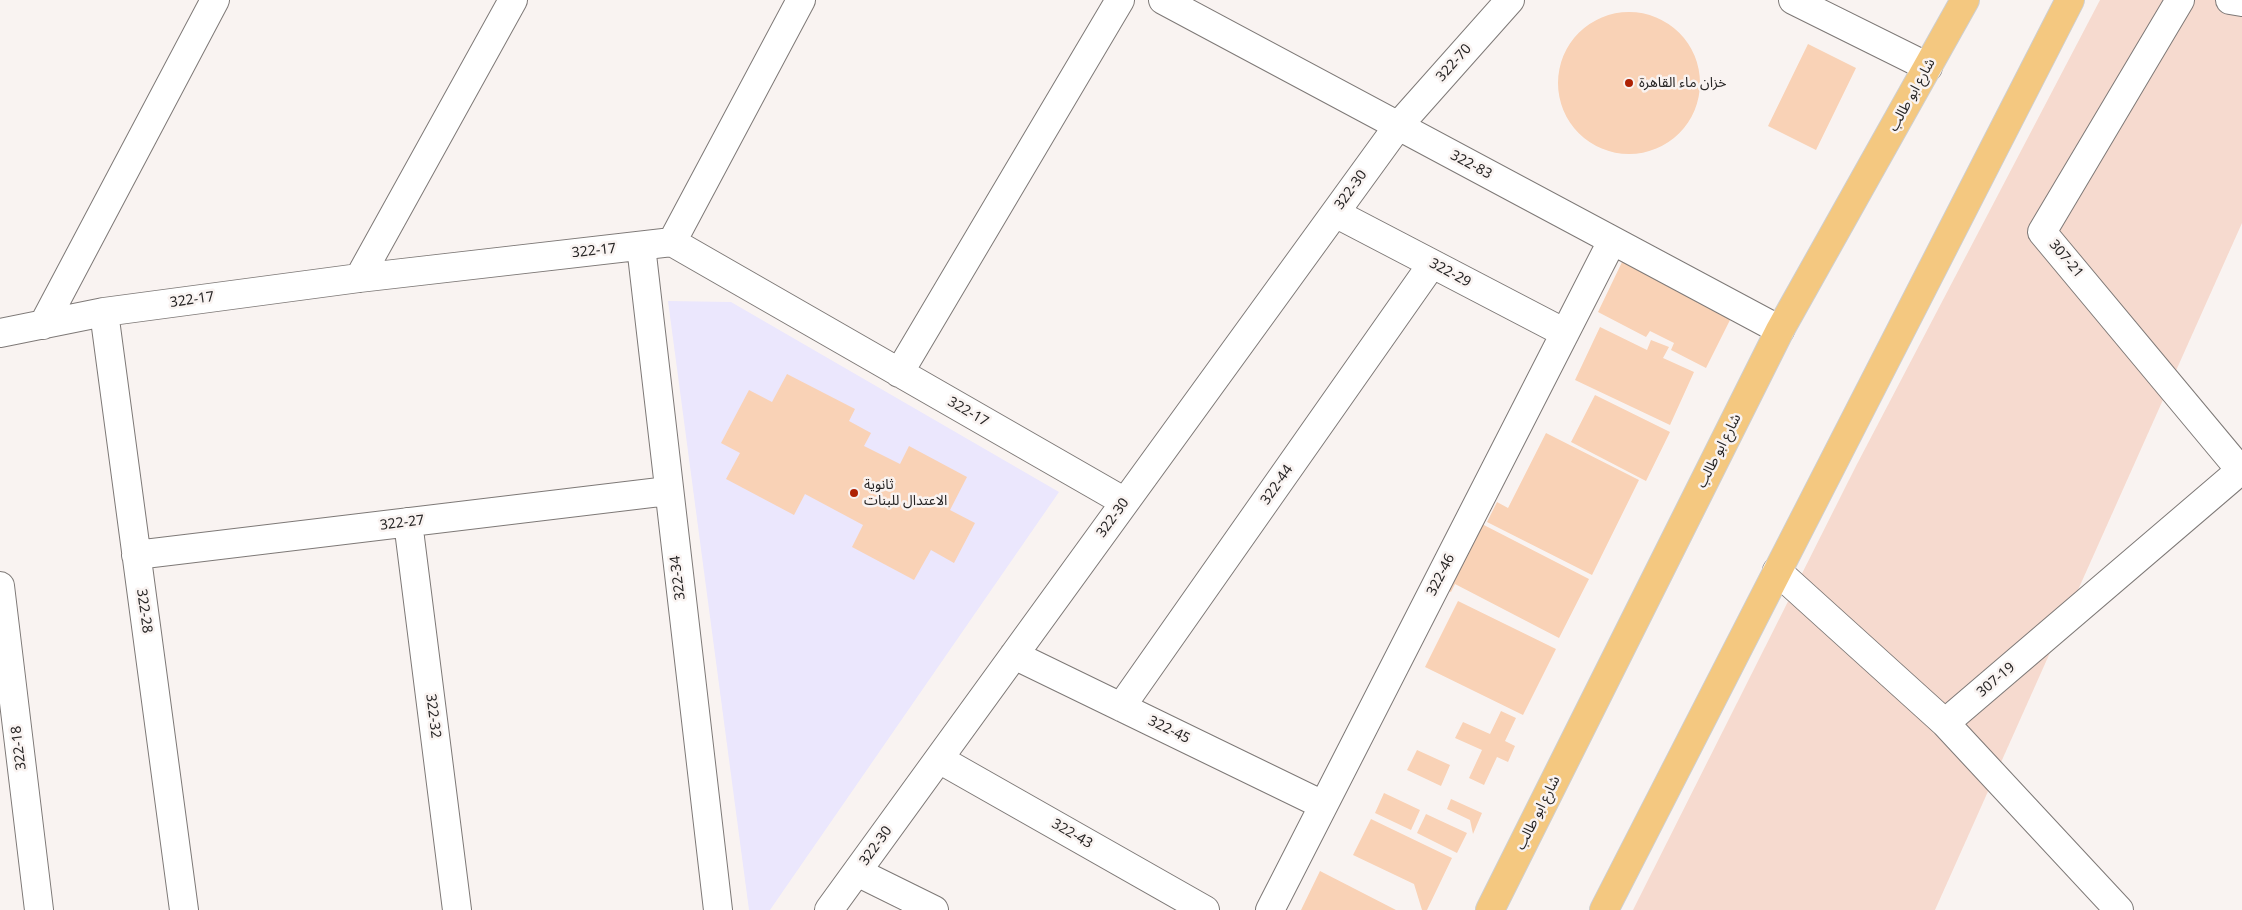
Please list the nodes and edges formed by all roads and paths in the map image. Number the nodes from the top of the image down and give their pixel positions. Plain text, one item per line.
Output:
1 (215, 0) edge
2 (513, 0) edge
3 (801, 0) edge
4 (1120, 0) edge
5 (1163, 0) edge
6 (1510, 0) edge
7 (1793, 0) edge
8 (1964, 0) edge
9 (2070, 0) edge
10 (2180, 0) edge
11 (2230, 0) edge
12 (2242, 2) edge
13 (1928, 67) junction
14 (1398, 126) junction
15 (1334, 212) junction
16 (1612, 241) junction
17 (672, 242) junction
18 (641, 246) junction
19 (1432, 264) junction
20 (359, 278) junction
21 (104, 312) junction
22 (43, 325) junction
23 (1780, 330) junction
24 (1565, 333) junction
25 (0, 334) edge
26 (899, 373) junction
27 (2241, 471) edge
28 (668, 491) junction
29 (1125, 502) junction
30 (408, 522) junction
31 (136, 555) junction
32 (1777, 571) junction
33 (0, 586) edge
34 (1014, 655) junction
35 (1121, 707) junction
36 (1945, 724) junction
37 (939, 759) junction
38 (1323, 805) junction
39 (857, 872) junction
40 (39, 910) edge
41 (184, 910) edge
42 (457, 910) edge
43 (718, 910) edge
44 (829, 910) edge
45 (934, 910) edge
46 (1205, 910) edge
47 (1270, 910) edge
48 (1490, 910) edge
49 (1604, 910) edge
50 (2118, 910) edge

1 - 22 street
2 - 20 street
3 - 17 street
4 - 26 street
5 - 14 street, 322-83
6 - 14 street, 322-70
7 - 13 street
8 - 13 main road, شارع ابو طالب
9 - 32 main road
10 - 27 street, 307-21
11 - 12 street
13 - 23 main road, شارع ابو طالب
14 - 15 street, 322-30
14 - 16 street, 322-83
15 - 19 street, 322-29
15 - 29 street, 322-30
16 - 23 street, 322-83
16 - 24 street, 322-46
17 - 18 street, 322-17
17 - 26 street, 322-17
18 - 20 street, 322-17
18 - 28 street, 322-34
19 - 24 street, 322-29
19 - 35 street, 322-44
20 - 21 street, 322-17
21 - 22 street, 322-17
21 - 31 street, 322-28
22 - 25 street, 322-17
23 - 48 main road, شارع ابو طالب
24 - 38 street, 322-46
26 - 29 street, 322-17
27 - 36 street, 307-19
28 - 30 street, 322-27
28 - 43 street, 322-34
29 - 34 street, 322-30
30 - 31 street, 322-27
30 - 42 street, 322-32
31 - 41 street, 322-28
32 - 36 street
32 - 49 main road
33 - 40 street, 322-18
34 - 35 street, 322-45
34 - 37 street, 322-30
35 - 38 street, 322-45
36 - 50 street
37 - 39 street, 322-30
37 - 46 street, 322-43
38 - 47 street, 322-46
39 - 44 street, 322-30
39 - 45 street

